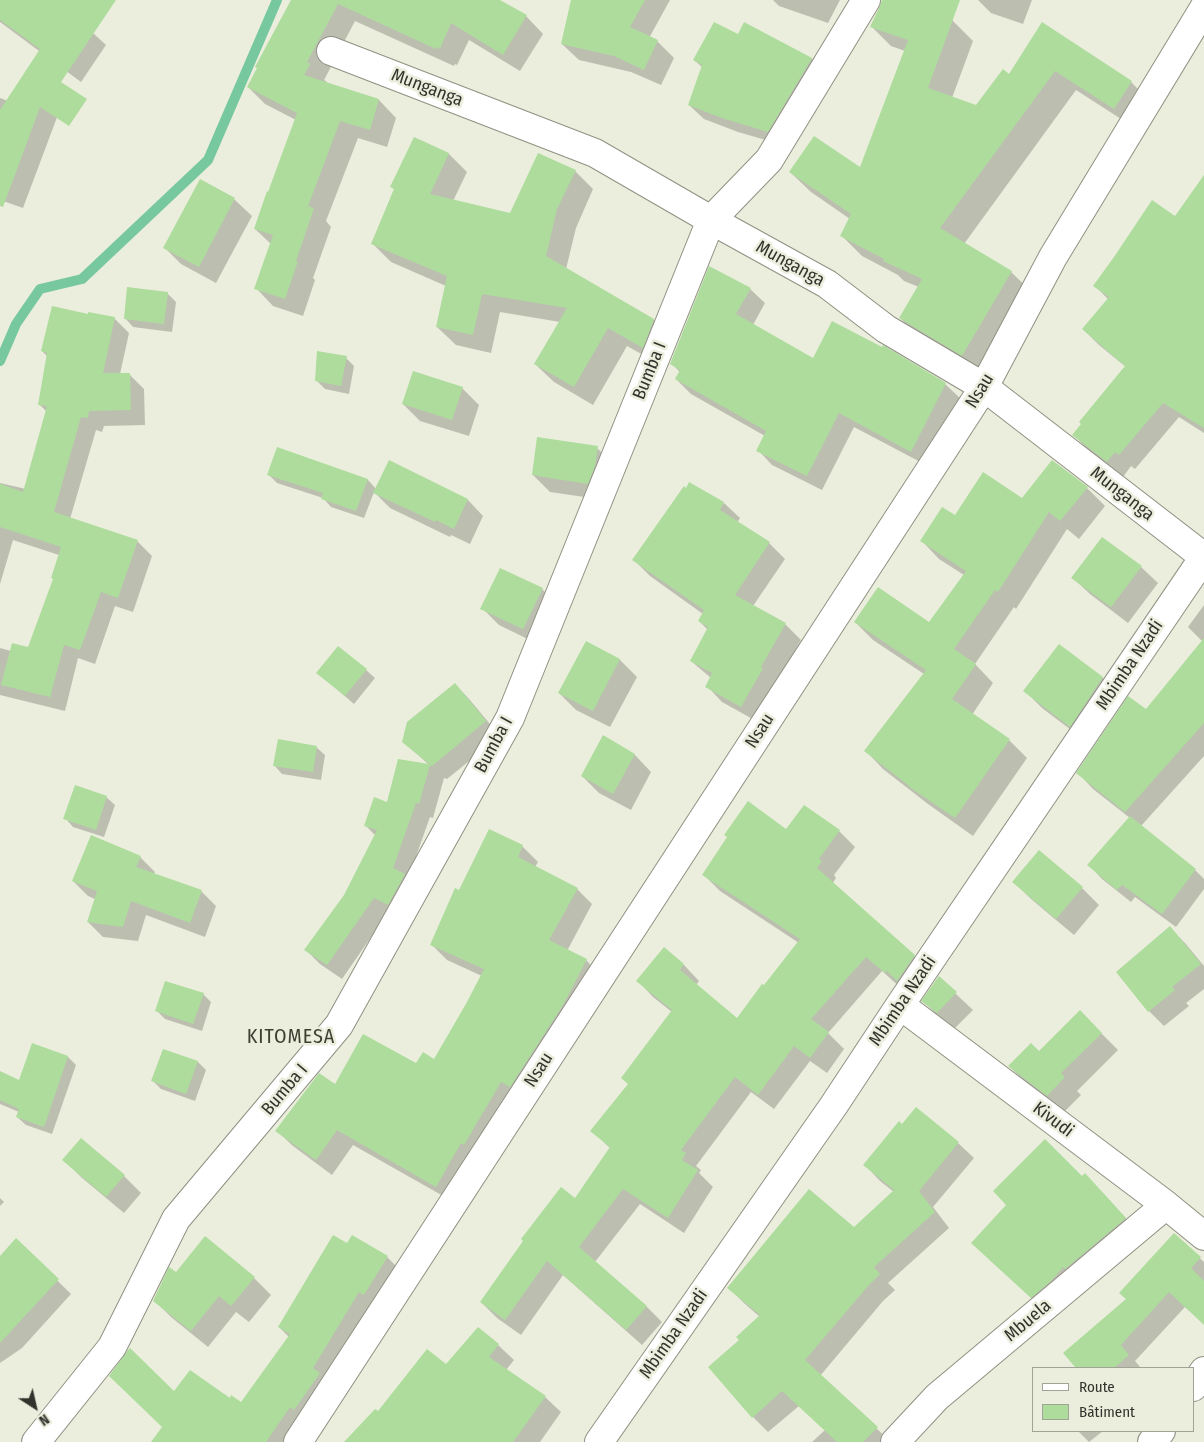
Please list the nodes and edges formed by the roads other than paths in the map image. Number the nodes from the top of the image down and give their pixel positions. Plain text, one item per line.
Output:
1 (866, 0) edge
2 (1199, 7) edge
3 (331, 51) dead end
4 (711, 220) junction
5 (984, 387) junction
6 (1204, 557) edge
7 (900, 1005) junction
8 (1166, 1205) junction
9 (1204, 1236) edge
10 (1204, 1371) edge
11 (1194, 1386) edge
12 (1160, 1432) edge
13 (36, 1442) edge
14 (298, 1442) edge
15 (599, 1442) edge
16 (895, 1442) edge
17 (1152, 1442) edge

1 - 4 street, Bumba I
2 - 5 street, Nsau
3 - 4 street, Munganga
4 - 5 street, Munganga
4 - 13 street, Bumba I
5 - 6 street, Munganga
5 - 14 street, Nsau
6 - 7 street, Mbimba Nzadi
7 - 8 street, Kivudi
7 - 15 street, Mbimba Nzadi
8 - 9 street, Kivudi
8 - 16 street, Mbuela
10 - 11 street
12 - 17 street

